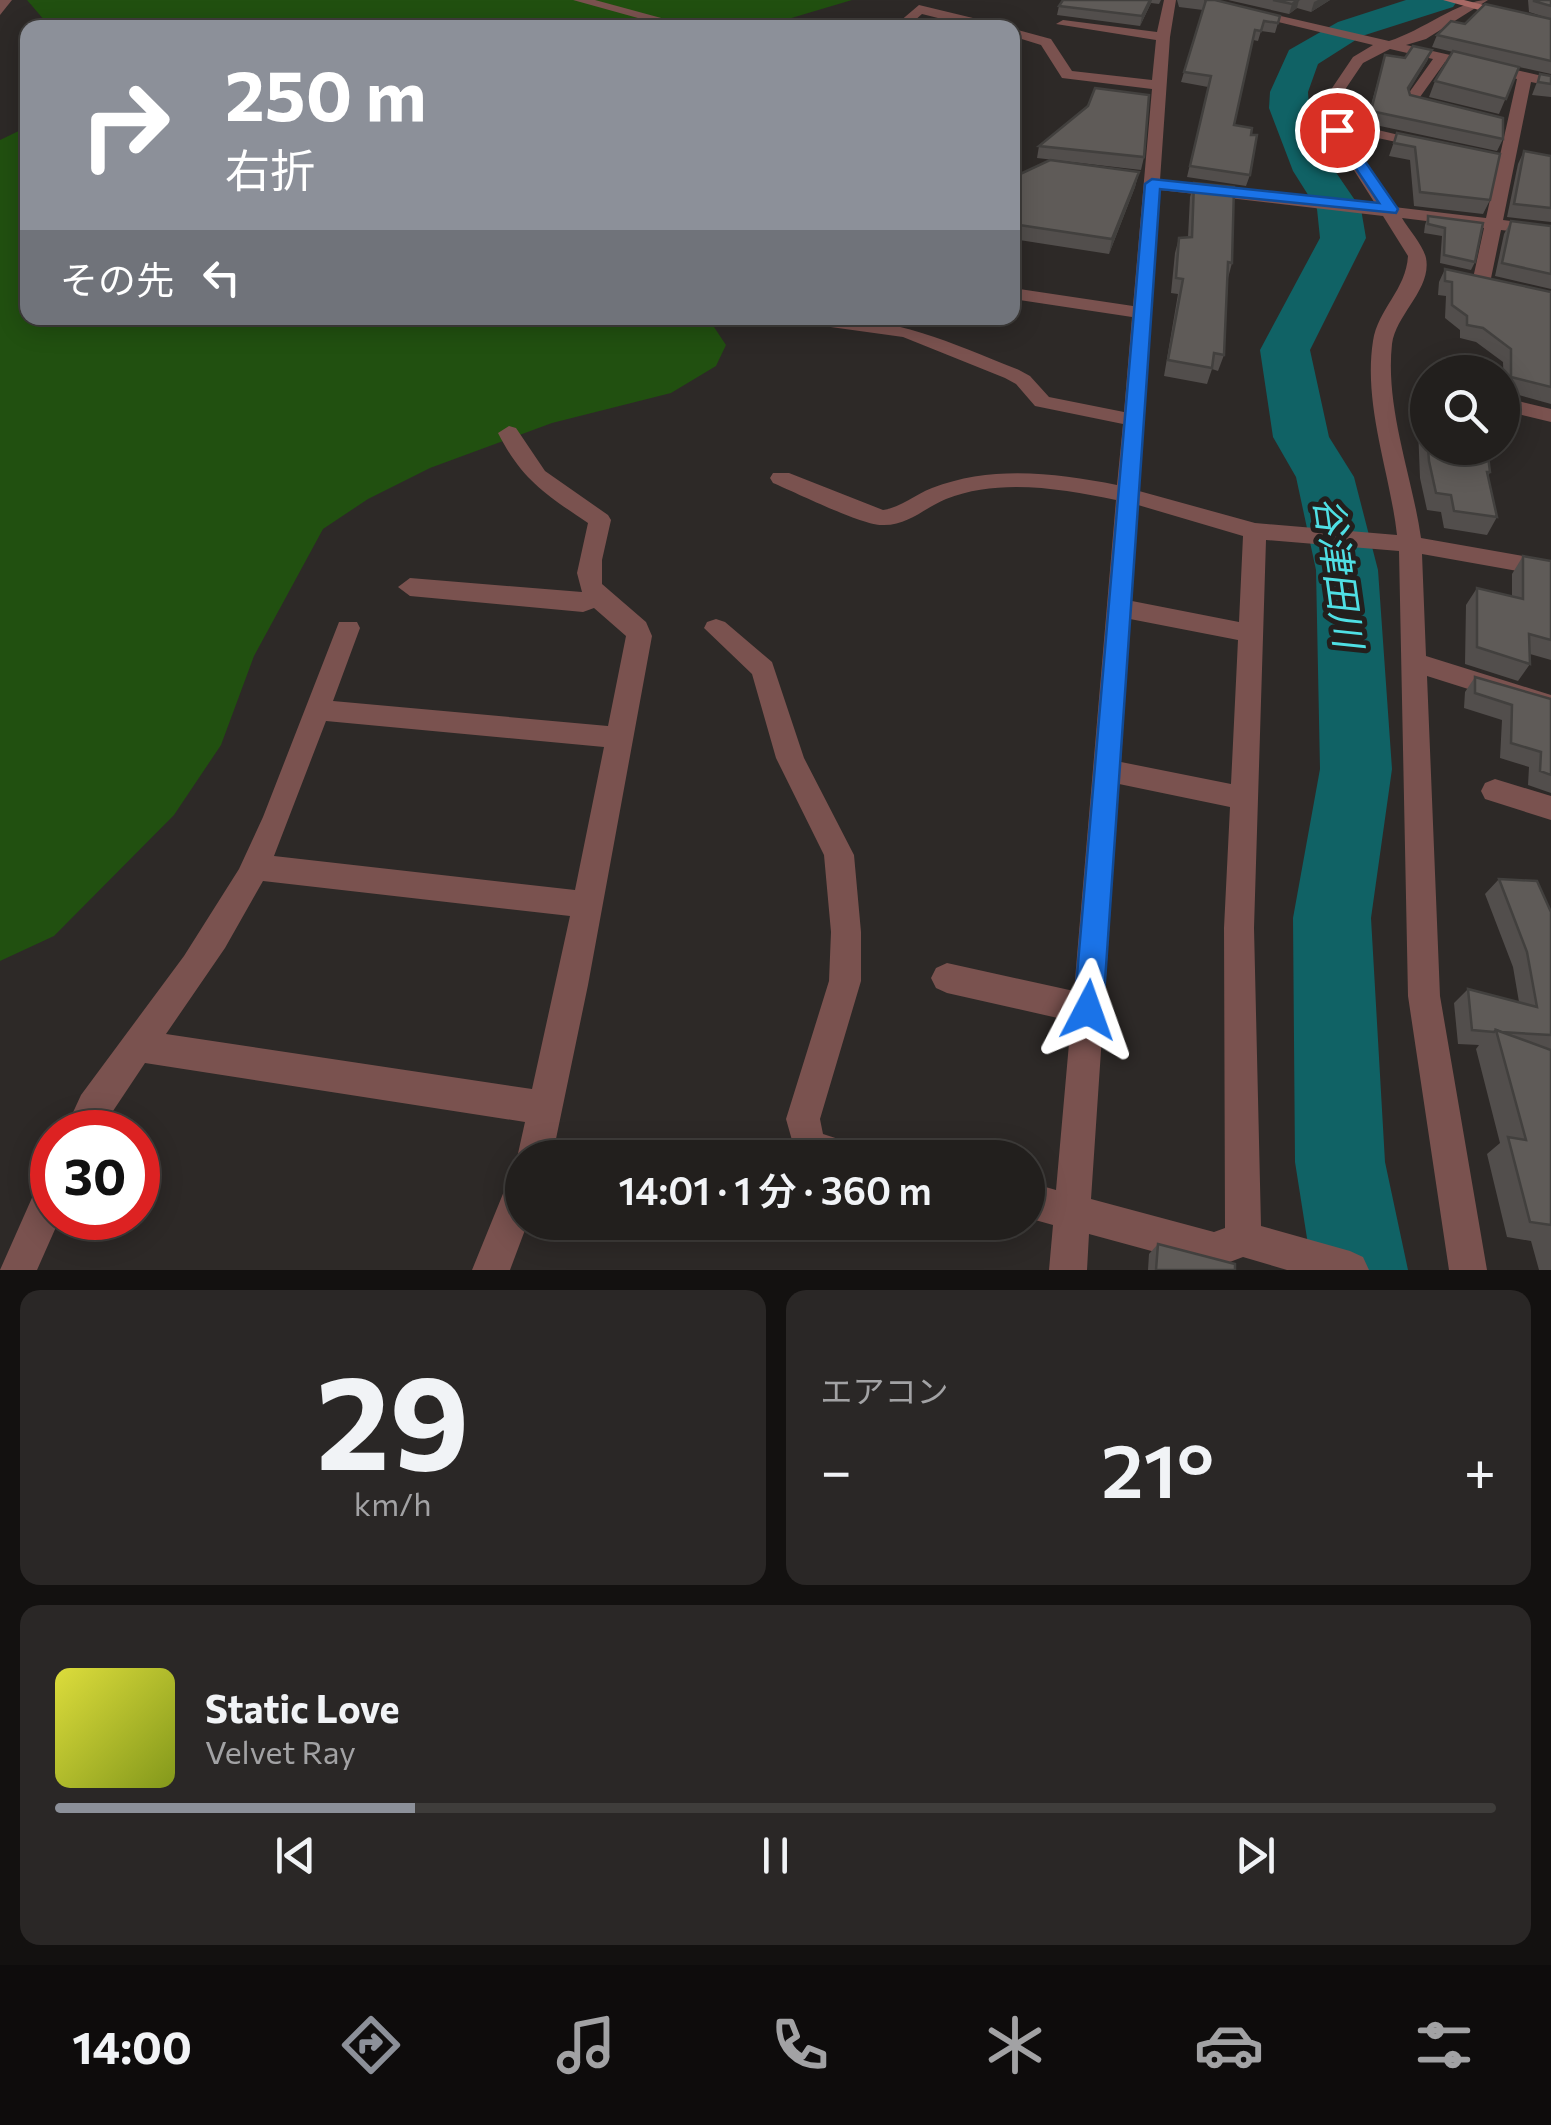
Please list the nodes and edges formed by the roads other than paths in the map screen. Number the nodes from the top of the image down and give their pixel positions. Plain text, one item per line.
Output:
1 (6, 0) edge
2 (579, 0) edge
3 (1170, 0) edge
4 (1194, 0) edge
5 (1465, 2) edge
6 (0, 11) edge
7 (660, 20) edge
8 (906, 20) edge
9 (963, 20) edge
10 (1063, 24) dead end
11 (1551, 26) edge
12 (1020, 34) edge
13 (1163, 37) junction
14 (1377, 43) junction
15 (1440, 59) junction
16 (1525, 77) junction
17 (1551, 82) edge
18 (1160, 85) junction
19 (1456, 112) edge
20 (1336, 124) junction
21 (1450, 149) edge
22 (1488, 157) edge
23 (1507, 161) junction
24 (1146, 181) junction
25 (1391, 209) junction
26 (1494, 223) junction
27 (1551, 231) edge
28 (1482, 283) edge
29 (1020, 295) edge
30 (1142, 313) junction
31 (858, 325) edge
32 (1520, 408) edge
33 (1551, 416) edge
34 (1134, 420) junction
35 (509, 433) dead end
36 (782, 478) dead end
37 (1128, 495) junction
38 (1267, 531) junction
39 (1410, 544) junction
40 (1551, 568) edge
41 (410, 587) dead end
42 (594, 597) junction
43 (1119, 608) junction
44 (348, 628) dead end
45 (716, 628) dead end
46 (1250, 633) junction
47 (1413, 662) junction
48 (1551, 705) edge
49 (315, 710) junction
50 (620, 738) junction
51 (1107, 770) junction
52 (1495, 791) dead end
53 (1243, 798) junction
54 (1551, 808) edge
55 (255, 866) junction
56 (588, 905) junction
57 (947, 978) dead end
58 (1088, 1010) junction
59 (137, 1046) junction
60 (545, 1108) junction
61 (91, 1110) edge
62 (538, 1140) edge
63 (807, 1140) edge
64 (1045, 1204) edge
65 (1073, 1210) junction
66 (505, 1235) edge
67 (1243, 1238) junction
68 (32, 1240) edge
69 (18, 1270) edge
70 (491, 1270) edge
71 (1068, 1270) edge
72 (1350, 1270) edge
73 (1468, 1270) edge

1 - 6 street
2 - 7 street
3 - 13 street
4 - 14 street
5 - 11 street
5 - 14 street
8 - 9 street
10 - 13 street
12 - 18 street
13 - 18 street
14 - 15 street
14 - 20 street
15 - 16 street
15 - 19 street
16 - 17 street
16 - 23 street
18 - 24 street
20 - 21 street
20 - 25 street
22 - 23 street
23 - 26 street
24 - 25 street
24 - 30 street
25 - 26 street
25 - 39 street
26 - 27 street
26 - 28 street
29 - 30 street
30 - 34 street
31 - 34 street
32 - 33 street
34 - 37 street
35 - 42 street
36 - 37 street
37 - 38 street
37 - 43 street
38 - 39 street
38 - 46 street
39 - 40 street
39 - 47 street
41 - 42 street
42 - 50 street
43 - 46 street
43 - 51 street
44 - 49 street
45 - 63 street
46 - 53 street
47 - 48 street
47 - 73 street
49 - 50 street
49 - 55 street
50 - 56 street
51 - 53 street
51 - 58 street
52 - 54 street
53 - 67 street
55 - 56 street
55 - 59 street
56 - 60 street
57 - 58 street
58 - 65 street
59 - 60 street
59 - 61 street
60 - 62 street
64 - 65 street
65 - 67 street
65 - 71 street
66 - 70 street
67 - 72 street
68 - 69 street

